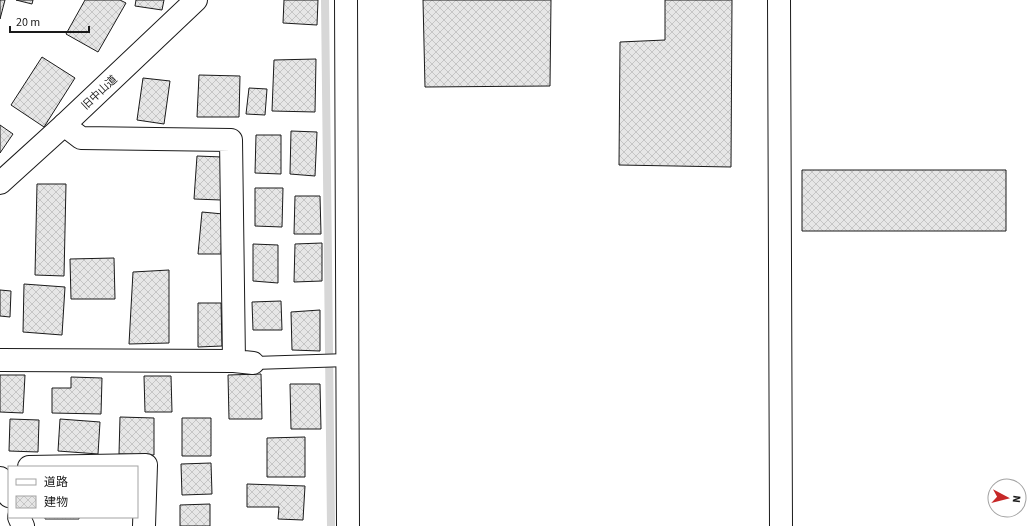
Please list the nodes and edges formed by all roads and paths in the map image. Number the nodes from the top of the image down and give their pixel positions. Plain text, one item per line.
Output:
1 (196, 0) edge
2 (346, 0) edge
3 (779, 0) edge
4 (64, 125) junction
5 (0, 183) edge
6 (0, 360) edge
7 (348, 360) junction
8 (243, 362) junction
9 (88, 466) edge
10 (0, 478) edge
11 (8, 494) edge
12 (144, 526) edge
13 (348, 526) edge
14 (781, 526) edge

1 - 4 street, 旧中山道
2 - 7 street
3 - 14 street
4 - 5 street, 旧中山道
4 - 8 street
6 - 8 street
7 - 8 lane
7 - 13 street
9 - 12 street
10 - 11 street

